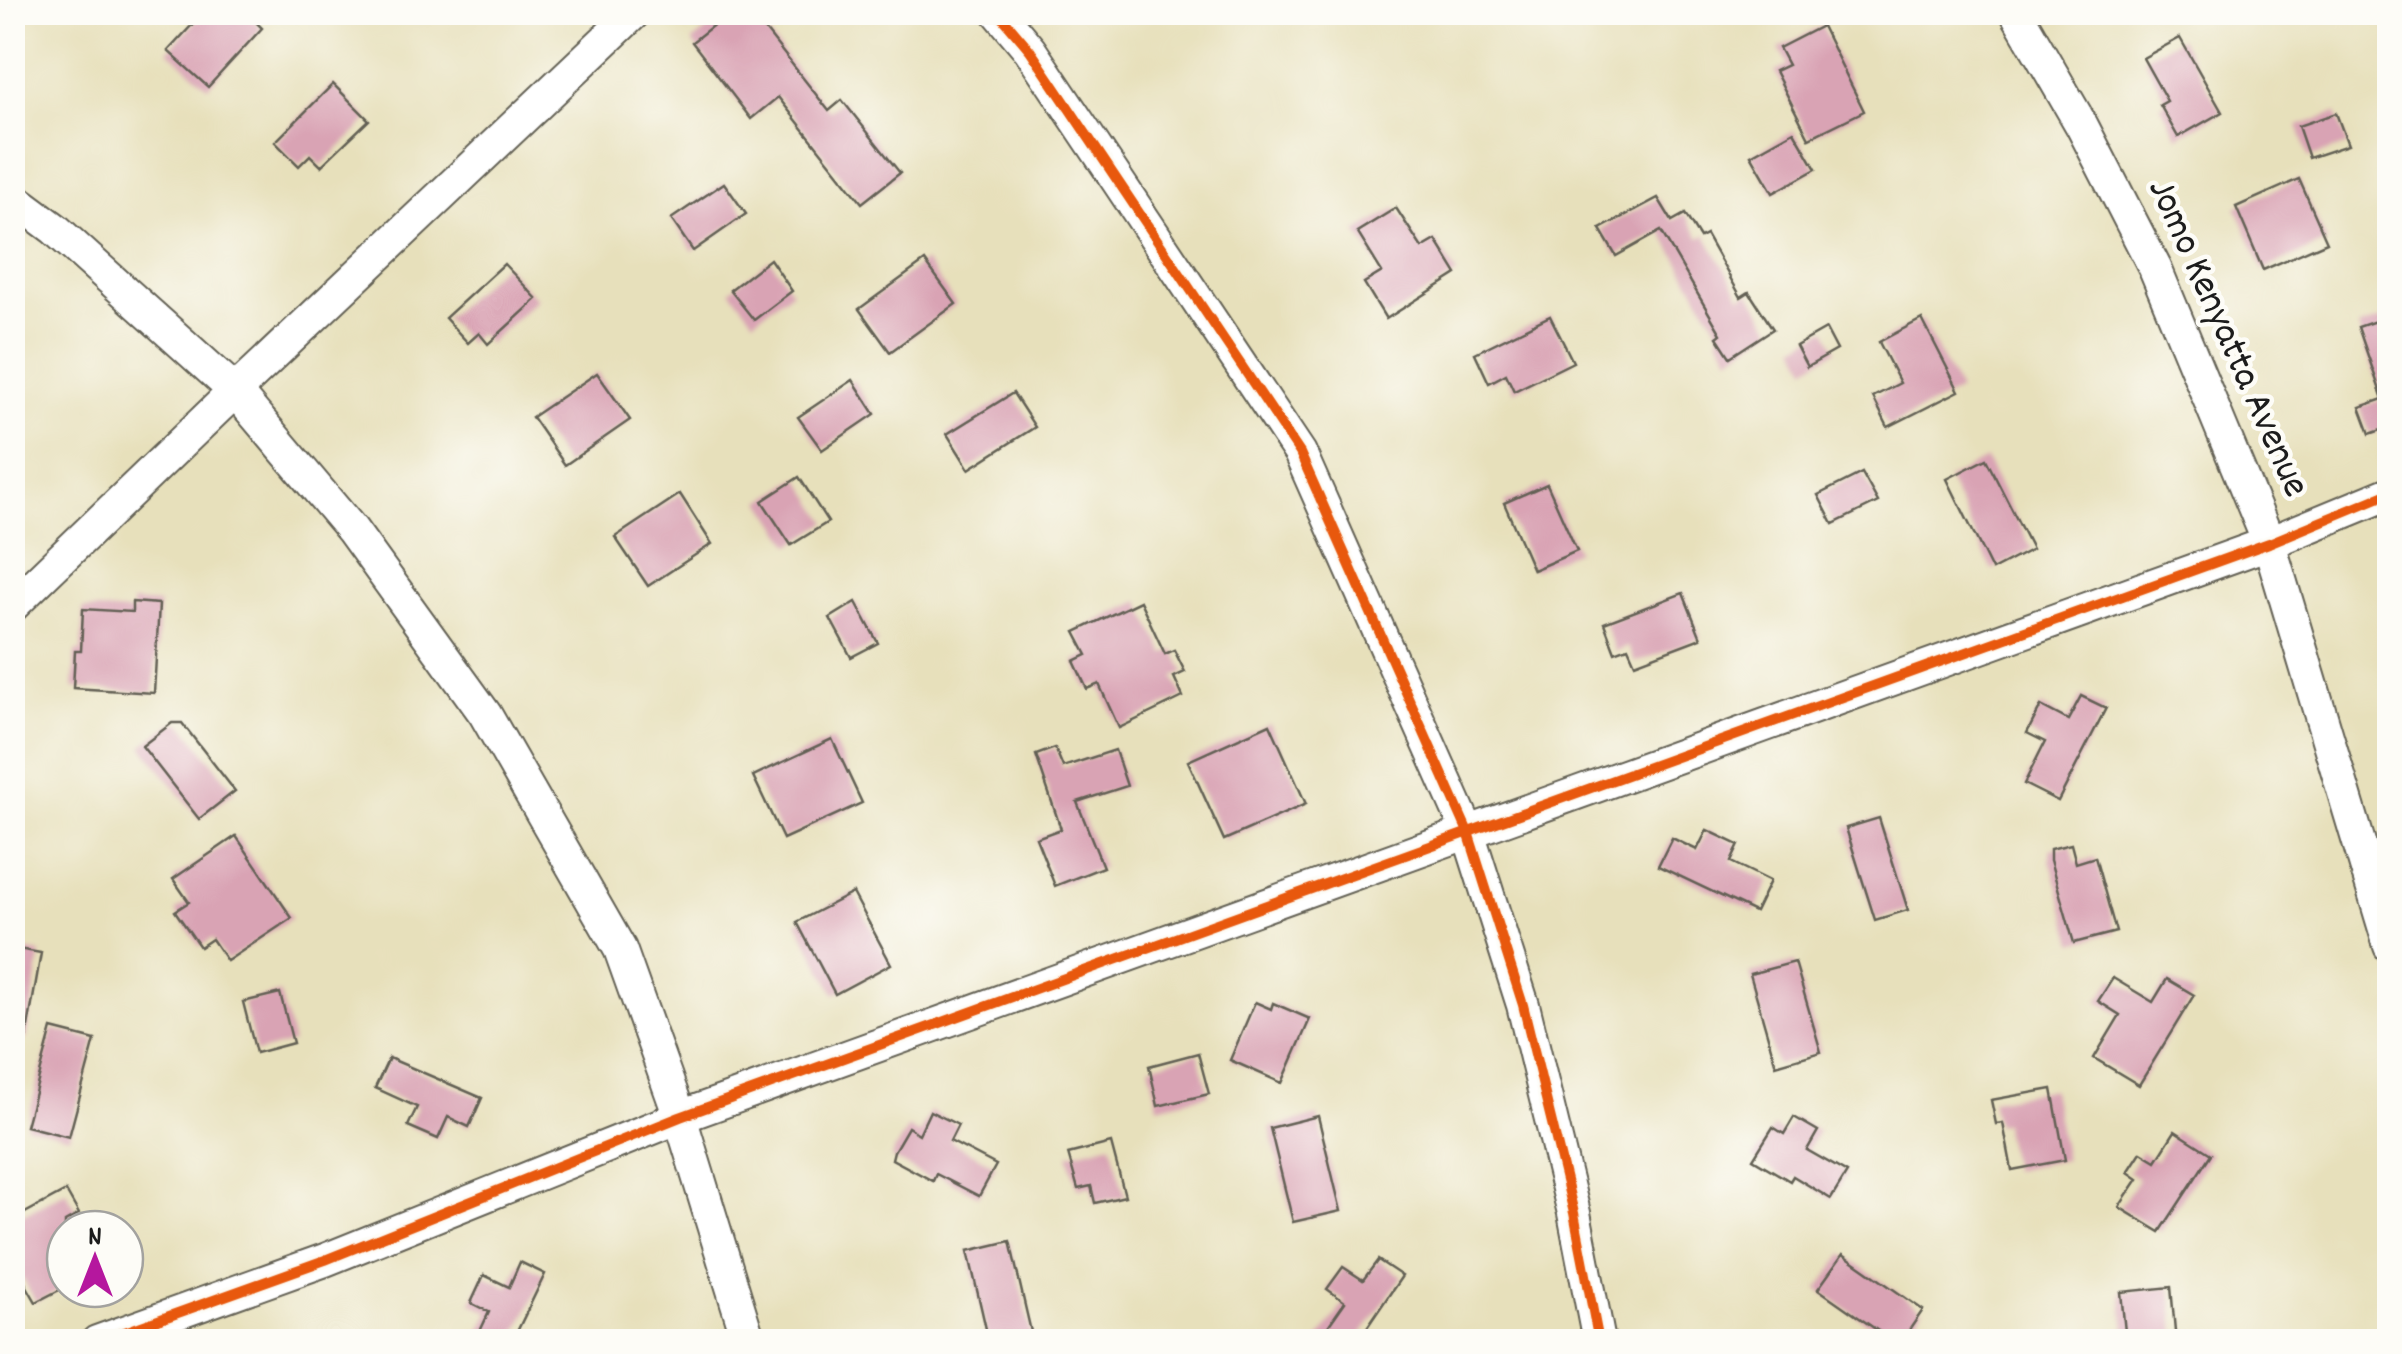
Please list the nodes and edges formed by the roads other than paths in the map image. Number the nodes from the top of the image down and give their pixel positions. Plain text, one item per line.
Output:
1 (634, 12) edge
2 (998, 12) edge
3 (2016, 12) edge
4 (12, 196) edge
5 (235, 392) junction
6 (2390, 493) edge
7 (2269, 543) junction
8 (12, 606) edge
9 (1468, 832) junction
10 (2390, 946) edge
11 (680, 1117) junction
12 (97, 1342) edge
13 (750, 1342) edge
14 (1598, 1342) edge

1 - 5 street
2 - 9 street
3 - 7 street, Jomo Kenyatta Avenue
4 - 5 street
5 - 8 street
5 - 11 street
6 - 7 street
7 - 9 street
7 - 10 street, Jomo Kenyatta Avenue
9 - 11 street
9 - 14 street
11 - 12 street
11 - 13 street

